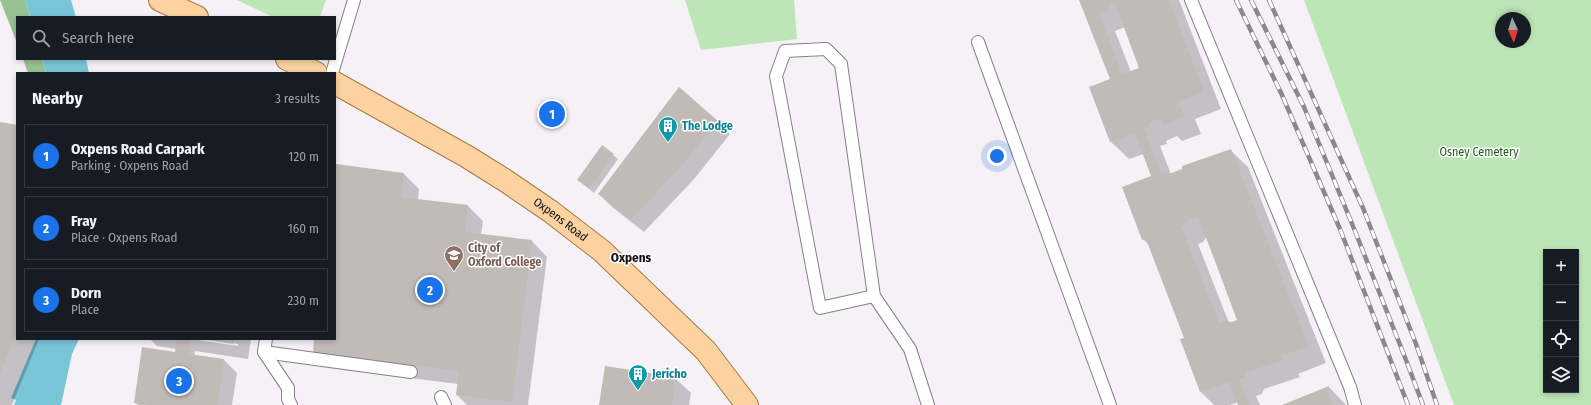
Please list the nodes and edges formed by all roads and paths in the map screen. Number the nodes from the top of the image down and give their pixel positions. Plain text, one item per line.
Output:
1 (160, 0) edge
2 (354, 0) edge
3 (1191, 0) edge
4 (195, 16) edge
5 (978, 42) dead end
6 (289, 60) edge
7 (336, 60) edge
8 (336, 60) edge
9 (310, 71) edge
10 (332, 72) edge
11 (336, 84) edge
12 (874, 296) junction
13 (266, 340) edge
14 (264, 352) junction
15 (411, 372) dead end
16 (292, 405) edge
17 (747, 405) edge
18 (928, 405) edge
19 (1110, 405) edge
20 (1355, 405) edge

1 - 4 main road
2 - 8 lane
3 - 20 lane
5 - 19 lane
6 - 9 main road
7 - 10 lane
11 - 17 main road, Oxpens Road
12 - 12 lane
12 - 18 lane
13 - 14 lane
14 - 15 lane
14 - 16 lane

